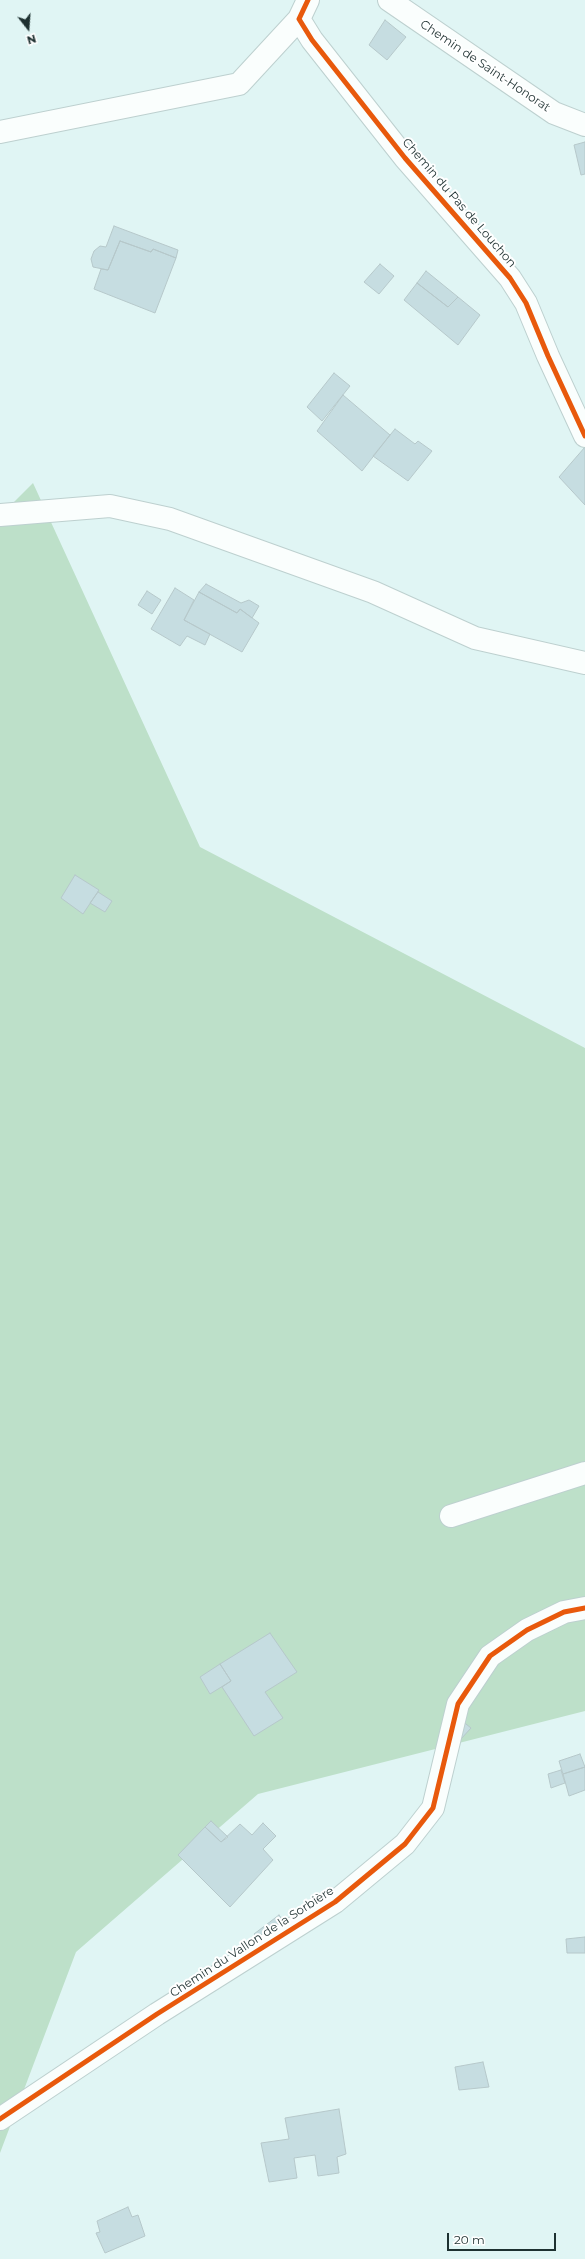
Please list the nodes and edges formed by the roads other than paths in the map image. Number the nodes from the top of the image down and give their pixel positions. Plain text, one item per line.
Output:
1 (308, 0) edge
2 (389, 0) edge
3 (298, 19) junction
4 (585, 125) edge
5 (0, 132) edge
6 (585, 436) edge
7 (0, 515) edge
8 (585, 663) edge
9 (585, 1472) edge
10 (451, 1516) dead end
11 (585, 1608) edge
12 (0, 2118) edge

1 - 3 street
2 - 4 street, Chemin de Saint-Honorat
3 - 5 street
3 - 6 street, Chemin du Pas de Louchon
7 - 8 street
9 - 10 street
11 - 12 street, Chemin du Vallon de la Sorbière

